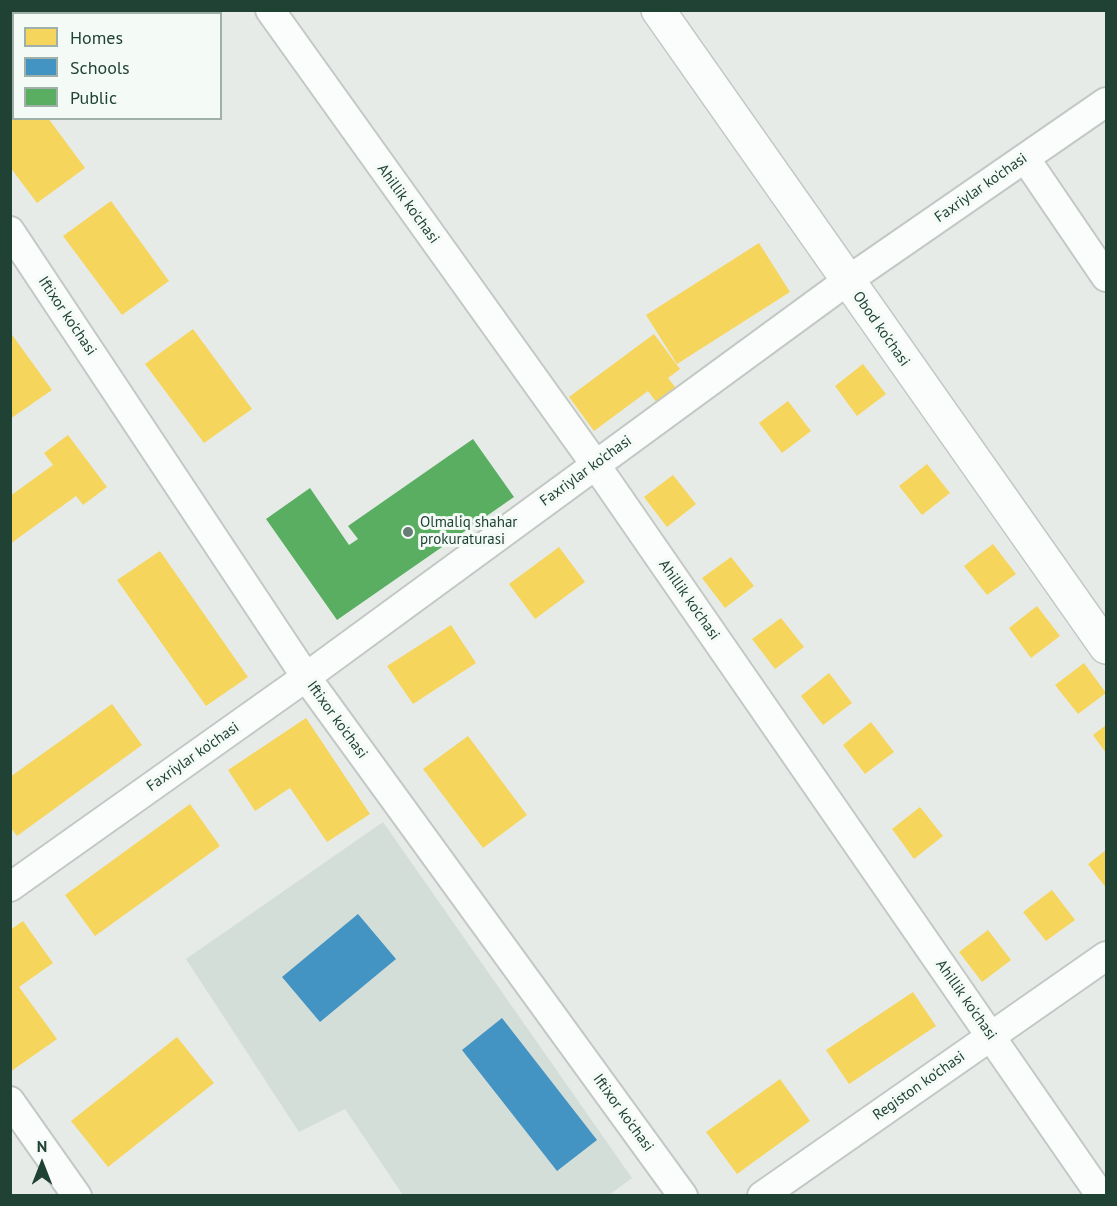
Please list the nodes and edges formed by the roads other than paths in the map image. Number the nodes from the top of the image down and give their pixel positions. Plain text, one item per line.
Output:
1 (270, 10) edge
2 (658, 10) edge
3 (1107, 102) edge
4 (1025, 158) junction
5 (10, 231) edge
6 (1107, 277) edge
7 (847, 281) junction
8 (595, 464) junction
9 (1107, 647) edge
10 (306, 677) junction
11 (10, 887) edge
12 (1107, 956) edge
13 (991, 1036) junction
14 (10, 1101) edge
15 (77, 1196) edge
16 (683, 1196) edge
17 (762, 1196) edge
18 (1101, 1196) edge

1 - 8 street, Ahillik ko'chasi
2 - 7 street, Obod ko'chasi
3 - 4 street, Faxriylar ko'chasi
4 - 6 street
4 - 7 street, Faxriylar ko'chasi
5 - 10 street, Iftixor ko'chasi
7 - 8 street, Faxriylar ko'chasi
7 - 9 street, Obod ko'chasi
8 - 10 street, Faxriylar ko'chasi
8 - 13 street, Ahillik ko'chasi
10 - 11 street, Faxriylar ko'chasi
10 - 16 street, Iftixor ko'chasi
12 - 13 street, Registon ko'chasi
13 - 17 street, Registon ko'chasi
13 - 18 street, Ahillik ko'chasi
14 - 15 street

